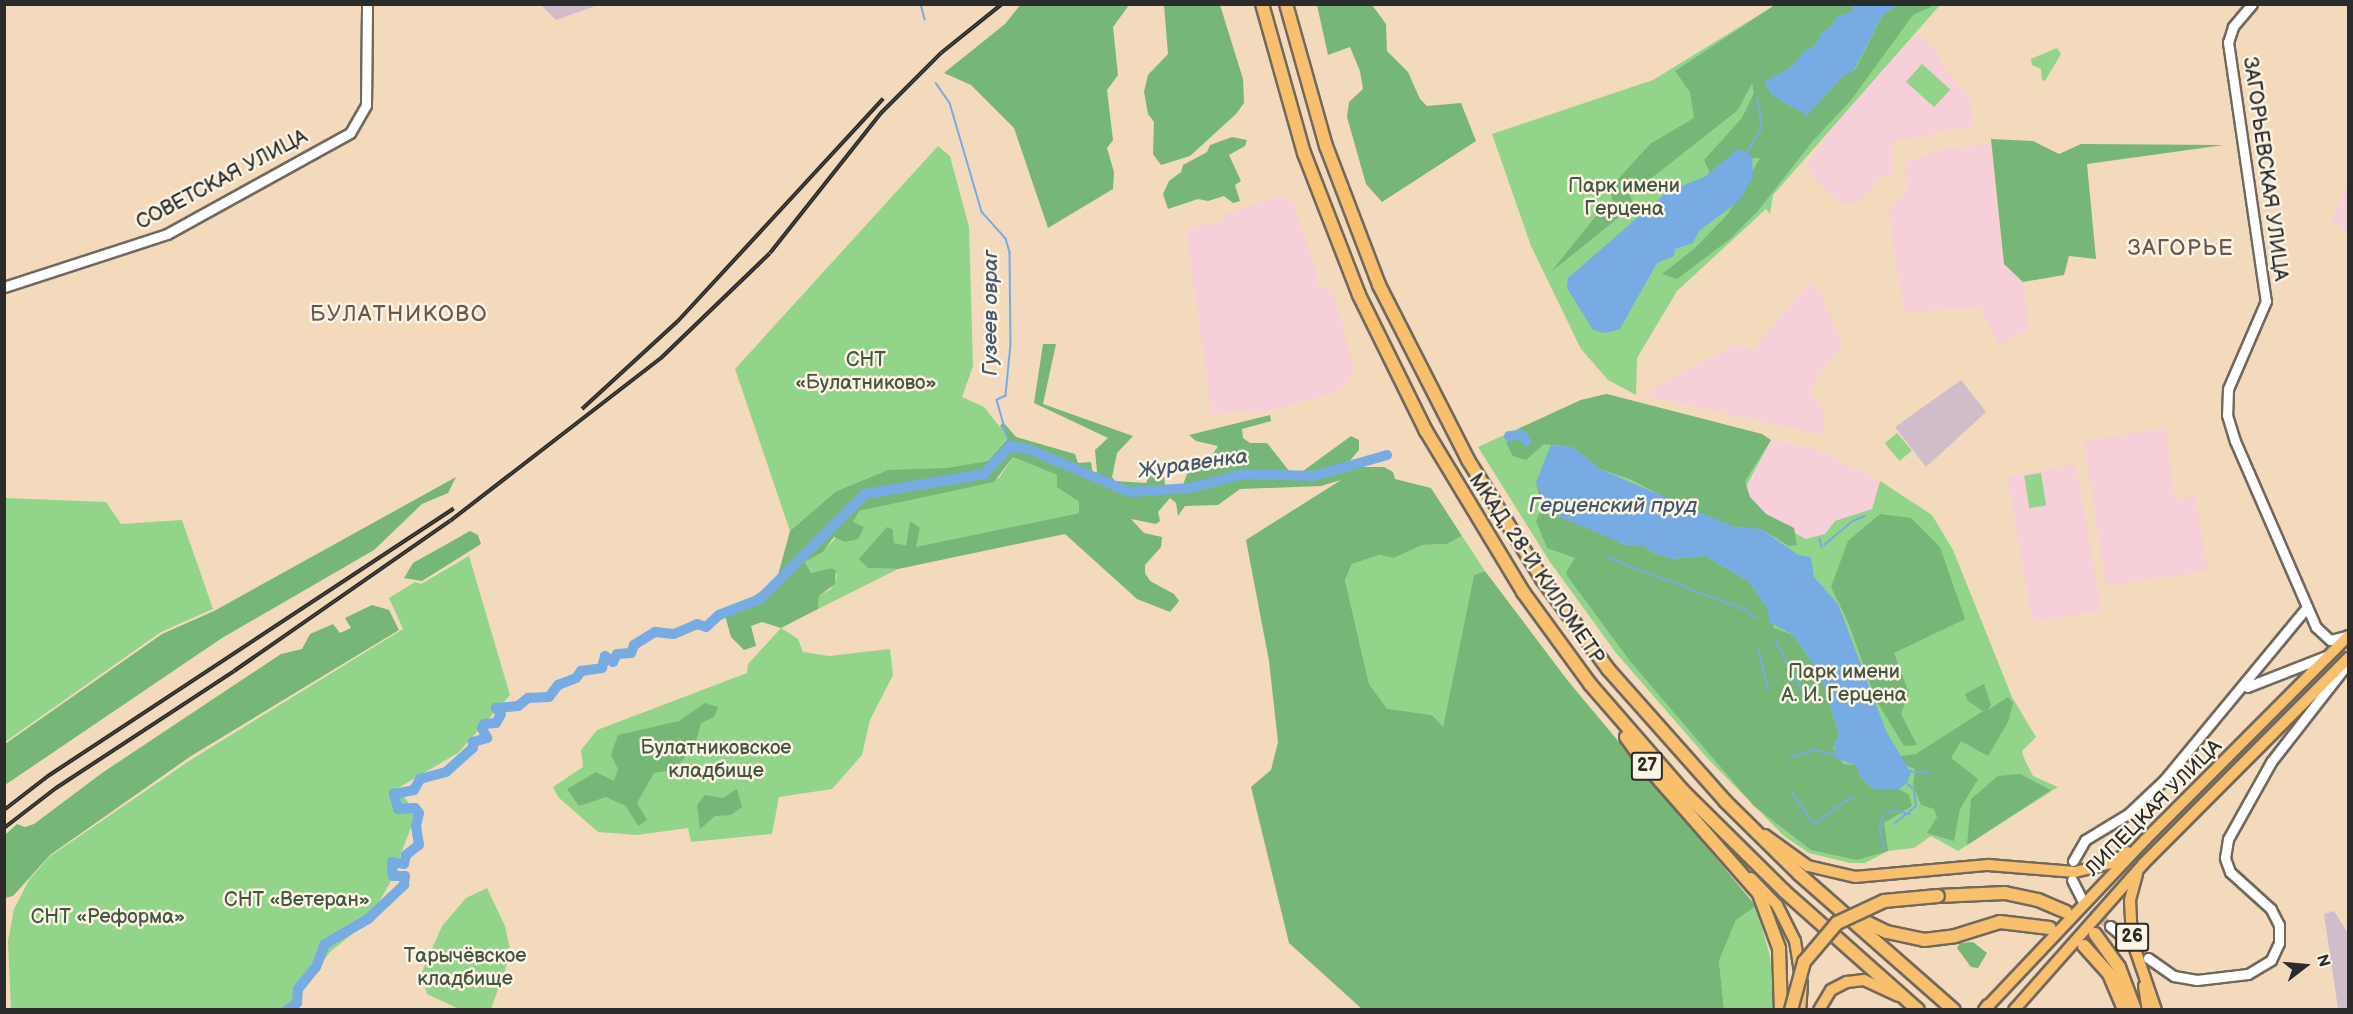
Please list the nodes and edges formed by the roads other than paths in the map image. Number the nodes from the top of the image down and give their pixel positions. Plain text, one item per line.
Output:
1 (366, 4) edge
2 (1262, 4) edge
3 (1286, 4) edge
4 (2252, 4) edge
5 (4, 287) edge
6 (2307, 607) junction
7 (2349, 636) edge
8 (2334, 652) junction
9 (1567, 654) junction
10 (2349, 658) edge
11 (2349, 663) edge
12 (2232, 701) junction
13 (1725, 801) junction
14 (2145, 840) junction
15 (2073, 861) dead end
16 (2143, 864) junction
17 (1740, 868) junction
18 (1800, 874) junction
19 (2072, 880) dead end
20 (2082, 900) tunnel mouth
21 (2066, 912) dead end
22 (2110, 926) tunnel mouth
23 (2050, 928) dead end
24 (2095, 934) dead end
25 (2127, 939) junction
26 (2084, 946) dead end
27 (2148, 958) dead end
28 (1986, 1008) edge
29 (1917, 1009) edge
30 (1781, 1010) edge
31 (1791, 1010) edge
32 (1800, 1010) edge
33 (1819, 1010) edge
34 (1954, 1010) edge
35 (2014, 1010) edge
36 (2124, 1010) edge
37 (2135, 1010) edge
38 (2148, 1010) edge
39 (2156, 1010) edge

1 - 5 street, СОВЕТСКАЯ УЛИЦА
2 - 9 highway, МКАД, 28-Й КИЛОМЕТР
3 - 13 highway, МКАД, 28-Й КИЛОМЕТР
4 - 6 street, ЗАГОРЬЕВСКАЯ УЛИЦА
6 - 7 street, ЗАГОРЬЕВСКАЯ УЛИЦА
6 - 12 street
7 - 8 main road, ЛИПЕЦКАЯ УЛИЦА
8 - 12 street
8 - 14 main road, ЛИПЕЦКАЯ УЛИЦА
9 - 17 highway, 27
9 - 29 highway, МКАД, 28-Й КИЛОМЕТР
10 - 16 main road, ЛИПЕЦКАЯ УЛИЦА
11 - 27 street
12 - 15 street
13 - 14 main road
13 - 18 highway, МКАД, 28-Й КИЛОМЕТР
14 - 28 main road, ЛИПЕЦКАЯ УЛИЦА
16 - 25 main road, 26
16 - 35 main road, ЛИПЕЦКАЯ УЛИЦА
17 - 30 highway, 27
17 - 32 main road
18 - 23 highway
18 - 34 highway, МКАД, 28-Й КИЛОМЕТР
19 - 20 street
21 - 31 highway, bridge
22 - 25 street
24 - 37 highway
25 - 38 main road
25 - 39 main road, 26
26 - 36 highway
29 - 33 main road

